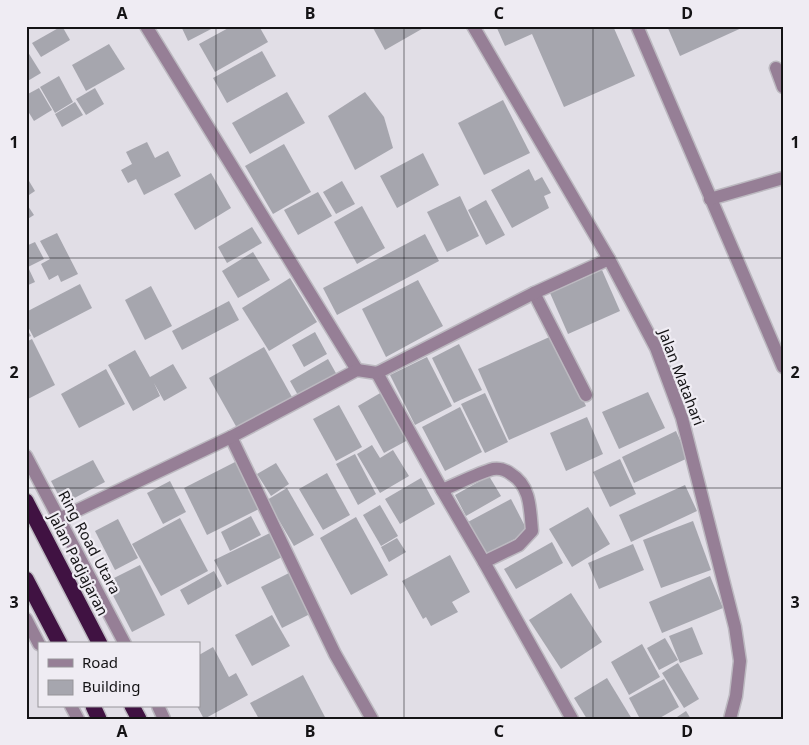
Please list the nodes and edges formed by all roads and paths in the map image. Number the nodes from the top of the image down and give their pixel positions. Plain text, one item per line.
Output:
1 (146, 26) edge
2 (473, 26) edge
3 (637, 26) edge
4 (776, 68) dead end
5 (783, 87) edge
6 (783, 178) edge
7 (710, 199) junction
8 (609, 260) junction
9 (534, 293) junction
10 (783, 366) edge
11 (357, 370) junction
12 (377, 373) junction
13 (586, 395) dead end
14 (231, 437) junction
15 (26, 456) edge
16 (442, 490) junction
17 (26, 501) edge
18 (59, 519) junction
19 (484, 562) junction
20 (26, 579) edge
21 (26, 619) edge
22 (38, 642) edge
23 (59, 642) edge
24 (99, 642) edge
25 (124, 642) edge
26 (567, 717) edge
27 (372, 719) edge
28 (730, 719) edge

1 - 11 street
2 - 8 street, Jalan Matahari
3 - 7 street
4 - 5 street
6 - 7 street
7 - 10 street
8 - 9 street
8 - 28 street, Jalan Matahari
9 - 12 street
9 - 13 street
11 - 12 street
11 - 14 street
12 - 16 street
14 - 18 street
14 - 27 street
15 - 18 street, Ring Road Utara
16 - 19 street
16 - 19 street
17 - 24 highway, Jalan Padjajaran
18 - 25 street, Ring Road Utara
19 - 26 street
20 - 23 highway
21 - 22 street

